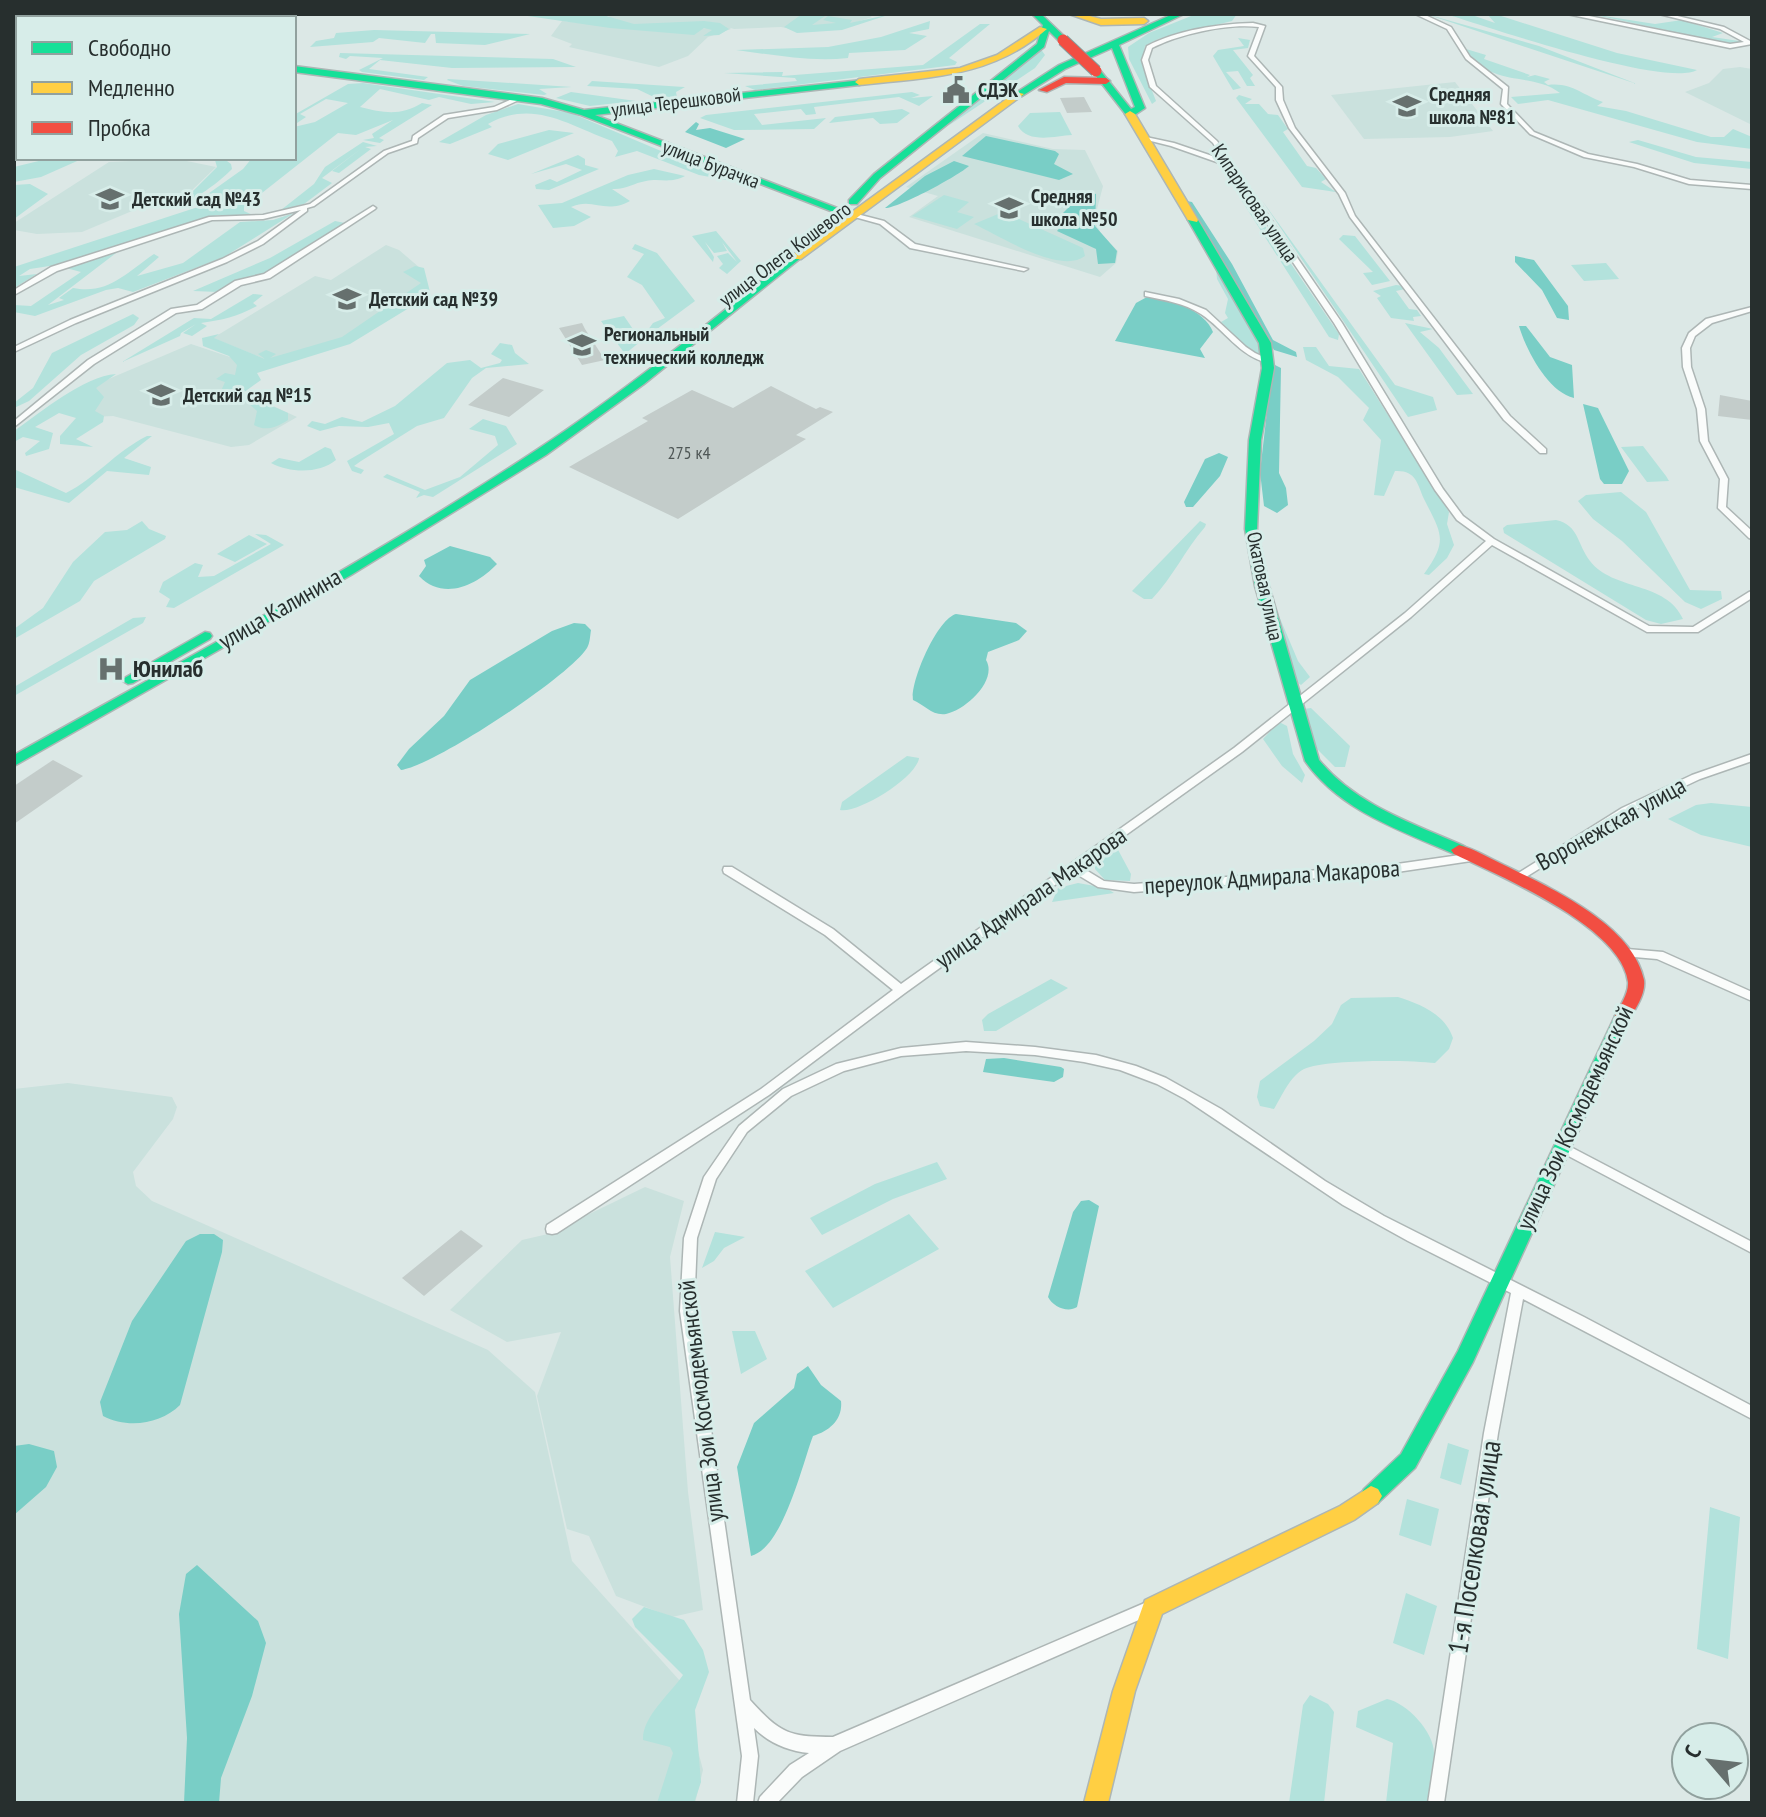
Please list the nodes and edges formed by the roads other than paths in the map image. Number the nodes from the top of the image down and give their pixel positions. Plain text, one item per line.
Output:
1 (1073, 14) edge
2 (1164, 14) edge
3 (1180, 14) edge
4 (1418, 14) edge
5 (1570, 14) edge
6 (1662, 14) edge
7 (1144, 21) junction
8 (1042, 22) edge
9 (1750, 45) edge
10 (1110, 51) junction
11 (1054, 66) junction
12 (296, 69) edge
13 (1113, 84) junction
14 (519, 98) junction
15 (584, 113) junction
16 (958, 138) junction
17 (1146, 139) junction
18 (1229, 164) junction
19 (1752, 187) edge
20 (312, 205) junction
21 (373, 208) dead end
22 (849, 209) junction
23 (1024, 269) dead end
24 (14, 293) edge
25 (1148, 294) dead end
26 (1749, 312) edge
27 (14, 350) edge
28 (1268, 361) junction
29 (14, 425) edge
30 (1543, 451) dead end
31 (463, 503) joint
32 (405, 523) joint
33 (1752, 536) edge
34 (1491, 541) junction
35 (1752, 594) edge
36 (1295, 704) junction
37 (14, 746) edge
38 (1752, 757) edge
39 (14, 761) edge
40 (1474, 857) junction
41 (1074, 868) junction
42 (728, 870) dead end
43 (1517, 877) junction
44 (1627, 953) junction
45 (901, 990) junction
46 (1752, 997) edge
47 (769, 1096) junction
48 (1563, 1148) junction
49 (552, 1229) dead end
50 (1752, 1248) edge
51 (1499, 1283) junction
52 (1517, 1293) junction
53 (1752, 1413) edge
54 (1153, 1607) junction
55 (743, 1703) junction
56 (834, 1745) junction
57 (745, 1803) edge
58 (766, 1803) edge
59 (1096, 1803) edge
60 (1436, 1803) edge

1 - 7 main road
2 - 7 main road
3 - 10 main road
4 - 19 street
5 - 9 street
6 - 9 street
7 - 11 main road
8 - 13 main road, bridge
8 - 15 main road, улица Терешковой
8 - 22 main road
10 - 11 main road
10 - 13 main road
11 - 16 main road, улица Олега Кошевого
11 - 22 main road, улица Олега Кошевого
12 - 14 main road, улица Терешковой
13 - 16 main road
13 - 17 main road, Окатовая улица
14 - 15 main road, улица Терешковой
14 - 20 street
15 - 22 main road, улица Бурачка
16 - 22 main road, улица Олега Кошевого
17 - 18 street
17 - 28 main road, Окатовая улица
18 - 30 street, Кипарисовая улица
18 - 34 street, Кипарисовая улица
20 - 24 street
20 - 27 street
21 - 29 street
22 - 23 street
22 - 31 main road, улица Олега Кошевого
22 - 32 main road, улица Олега Кошевого
25 - 28 street
26 - 33 street
28 - 36 main road, Окатовая улица
31 - 39 main road, улица Калинина
32 - 37 main road, улица Калинина
34 - 35 street, Кипарисовая улица
34 - 36 street, улица Адмирала Макарова
36 - 40 main road, Окатовая улица
36 - 41 street, улица Адмирала Макарова
38 - 43 street, Воронежская улица
40 - 41 street, переулок Адмирала Макарова
40 - 43 main road, Окатовая улица
41 - 45 street, улица Адмирала Макарова
42 - 45 street
43 - 44 main road, Окатовая улица
44 - 46 street
44 - 48 main road, улица Зои Космодемьянской
45 - 47 street, улица Адмирала Макарова
47 - 49 street, улица Адмирала Макарова
47 - 51 street, улица Зои Космодемьянской
47 - 55 street, улица Зои Космодемьянской
48 - 50 street
48 - 51 main road, улица Зои Космодемьянской
51 - 52 street
51 - 54 main road, улица Зои Космодемьянской
52 - 53 street
52 - 60 street, 1-я Поселковая улица
54 - 56 street
54 - 59 main road
55 - 56 street
55 - 57 street, улица Зои Космодемьянской
56 - 58 street

